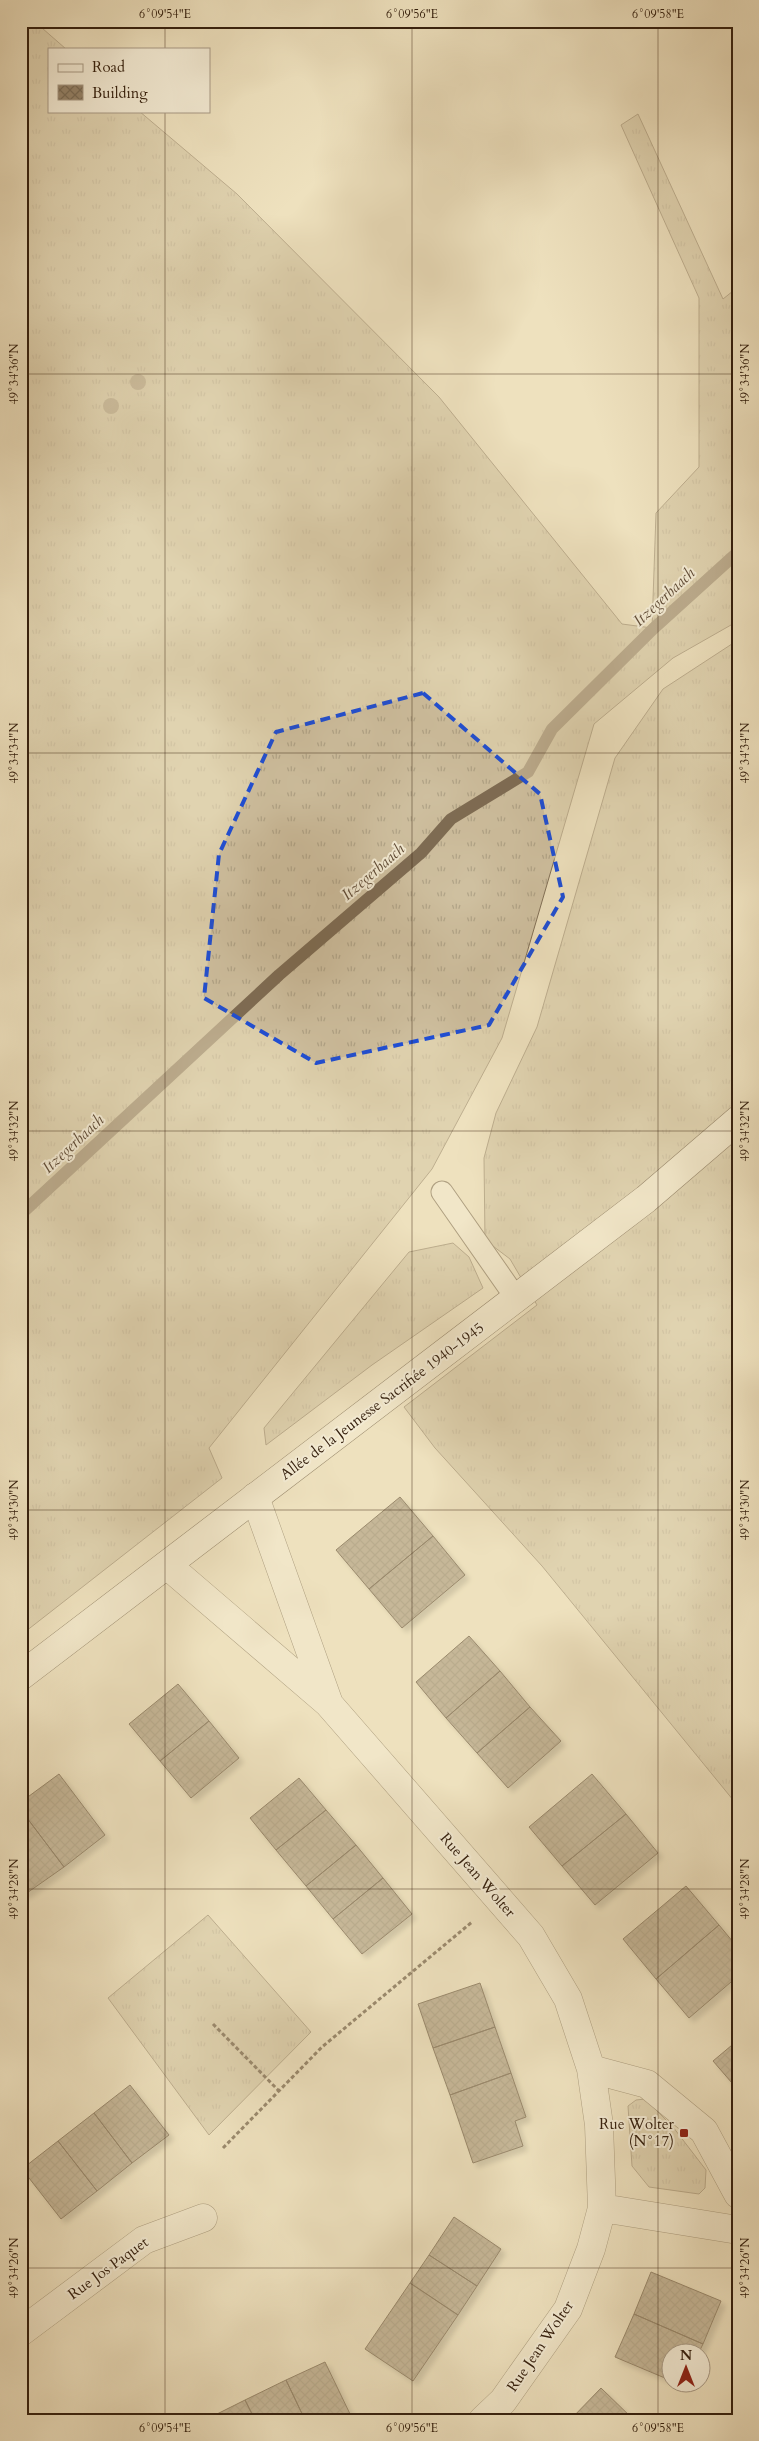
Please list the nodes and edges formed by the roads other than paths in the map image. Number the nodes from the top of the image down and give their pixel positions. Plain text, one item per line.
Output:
1 (738, 1120) edge
2 (442, 1192) dead end
3 (516, 1298) junction
4 (255, 1497) junction
5 (167, 1566) junction
6 (21, 1676) edge
7 (328, 1702) junction
8 (591, 2069) junction
9 (738, 2194) edge
10 (602, 2208) junction
11 (202, 2218) dead end
12 (738, 2230) edge
13 (21, 2332) edge
14 (483, 2420) edge

1 - 3 street, Allée de la Jeunesse Sacrifiée 1940-1945
2 - 3 lane
3 - 4 street, Allée de la Jeunesse Sacrifiée 1940-1945
4 - 5 street, Allée de la Jeunesse Sacrifiée 1940-1945
4 - 7 street, Rue Jean Wolter
5 - 6 street, Allée de la Jeunesse Sacrifiée 1940-1945
5 - 7 street, Rue Jean Wolter
7 - 8 street, Rue Jean Wolter
8 - 9 street
8 - 10 street, Rue Jean Wolter
10 - 12 street
10 - 14 street, Rue Jean Wolter
11 - 13 street, Rue Jos Paquet

